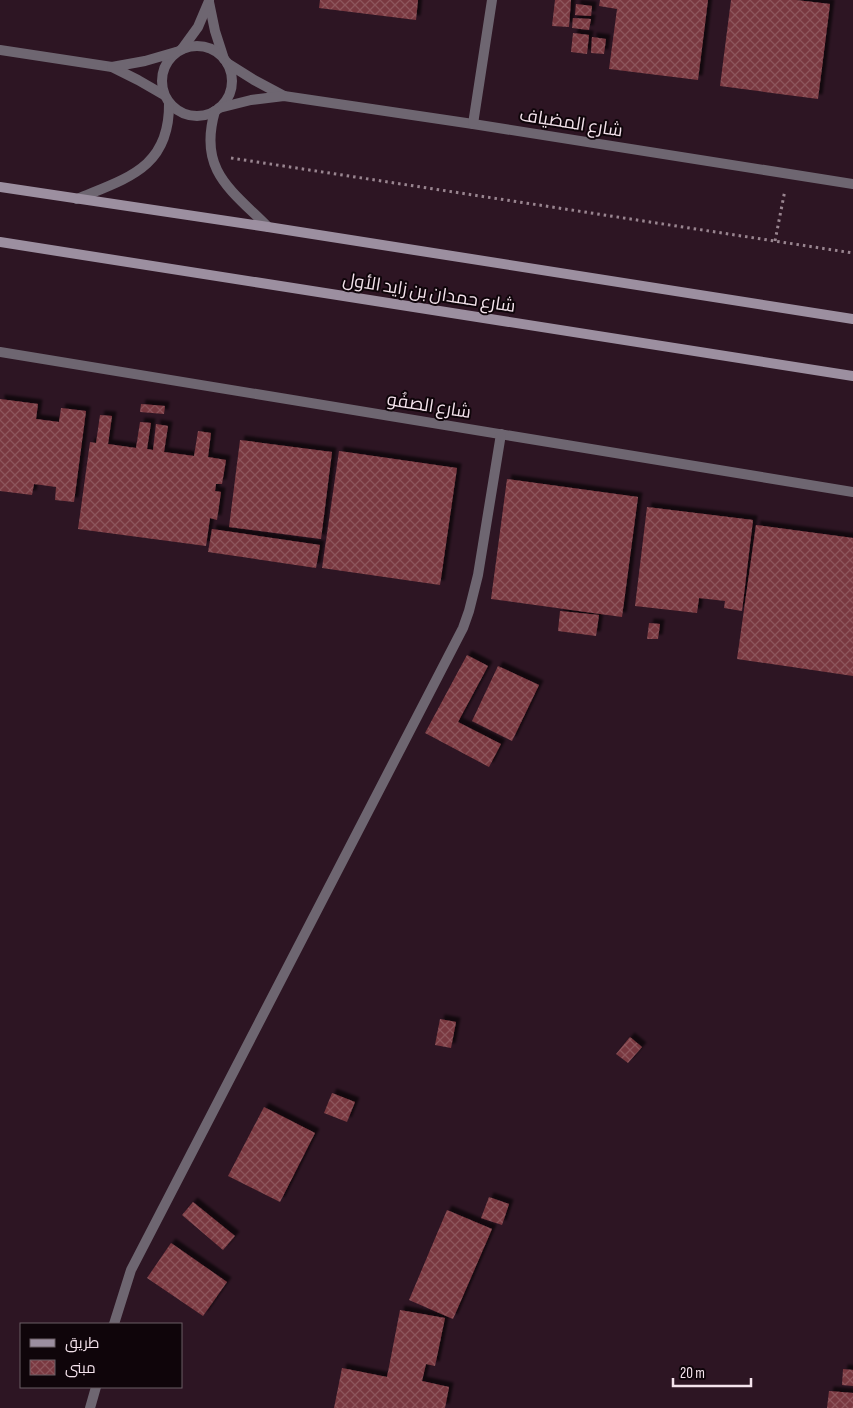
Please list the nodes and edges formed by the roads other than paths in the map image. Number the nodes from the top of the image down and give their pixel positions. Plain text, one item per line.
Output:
1 (492, 0) edge
2 (209, 1) edge
3 (0, 50) edge
4 (180, 51) junction
5 (225, 61) junction
6 (112, 67) junction
7 (284, 96) junction
8 (167, 99) junction
9 (217, 110) junction
10 (473, 124) junction
11 (853, 184) edge
12 (0, 187) edge
13 (77, 199) junction
14 (268, 226) junction
15 (0, 242) edge
16 (853, 319) edge
17 (0, 352) edge
18 (853, 376) edge
19 (501, 434) junction
20 (853, 492) edge
21 (114, 1323) edge
22 (96, 1388) edge
23 (90, 1408) edge

1 - 10 street
2 - 4 street
2 - 5 street
3 - 6 street
4 - 5 street
4 - 6 street
4 - 8 street
5 - 7 street, شارع المضياف
5 - 9 street
6 - 8 street
7 - 9 street, شارع المضياف
7 - 10 street, شارع المضياف
8 - 9 street
8 - 13 street
9 - 14 street
10 - 11 street, شارع المضياف
12 - 13 main road
13 - 14 main road
14 - 16 main road
15 - 18 main road, شارع حمدان بن زايد الأول
17 - 19 street, شارع الصفُو
19 - 20 street, شارع الصفُو
19 - 21 street
22 - 23 street

